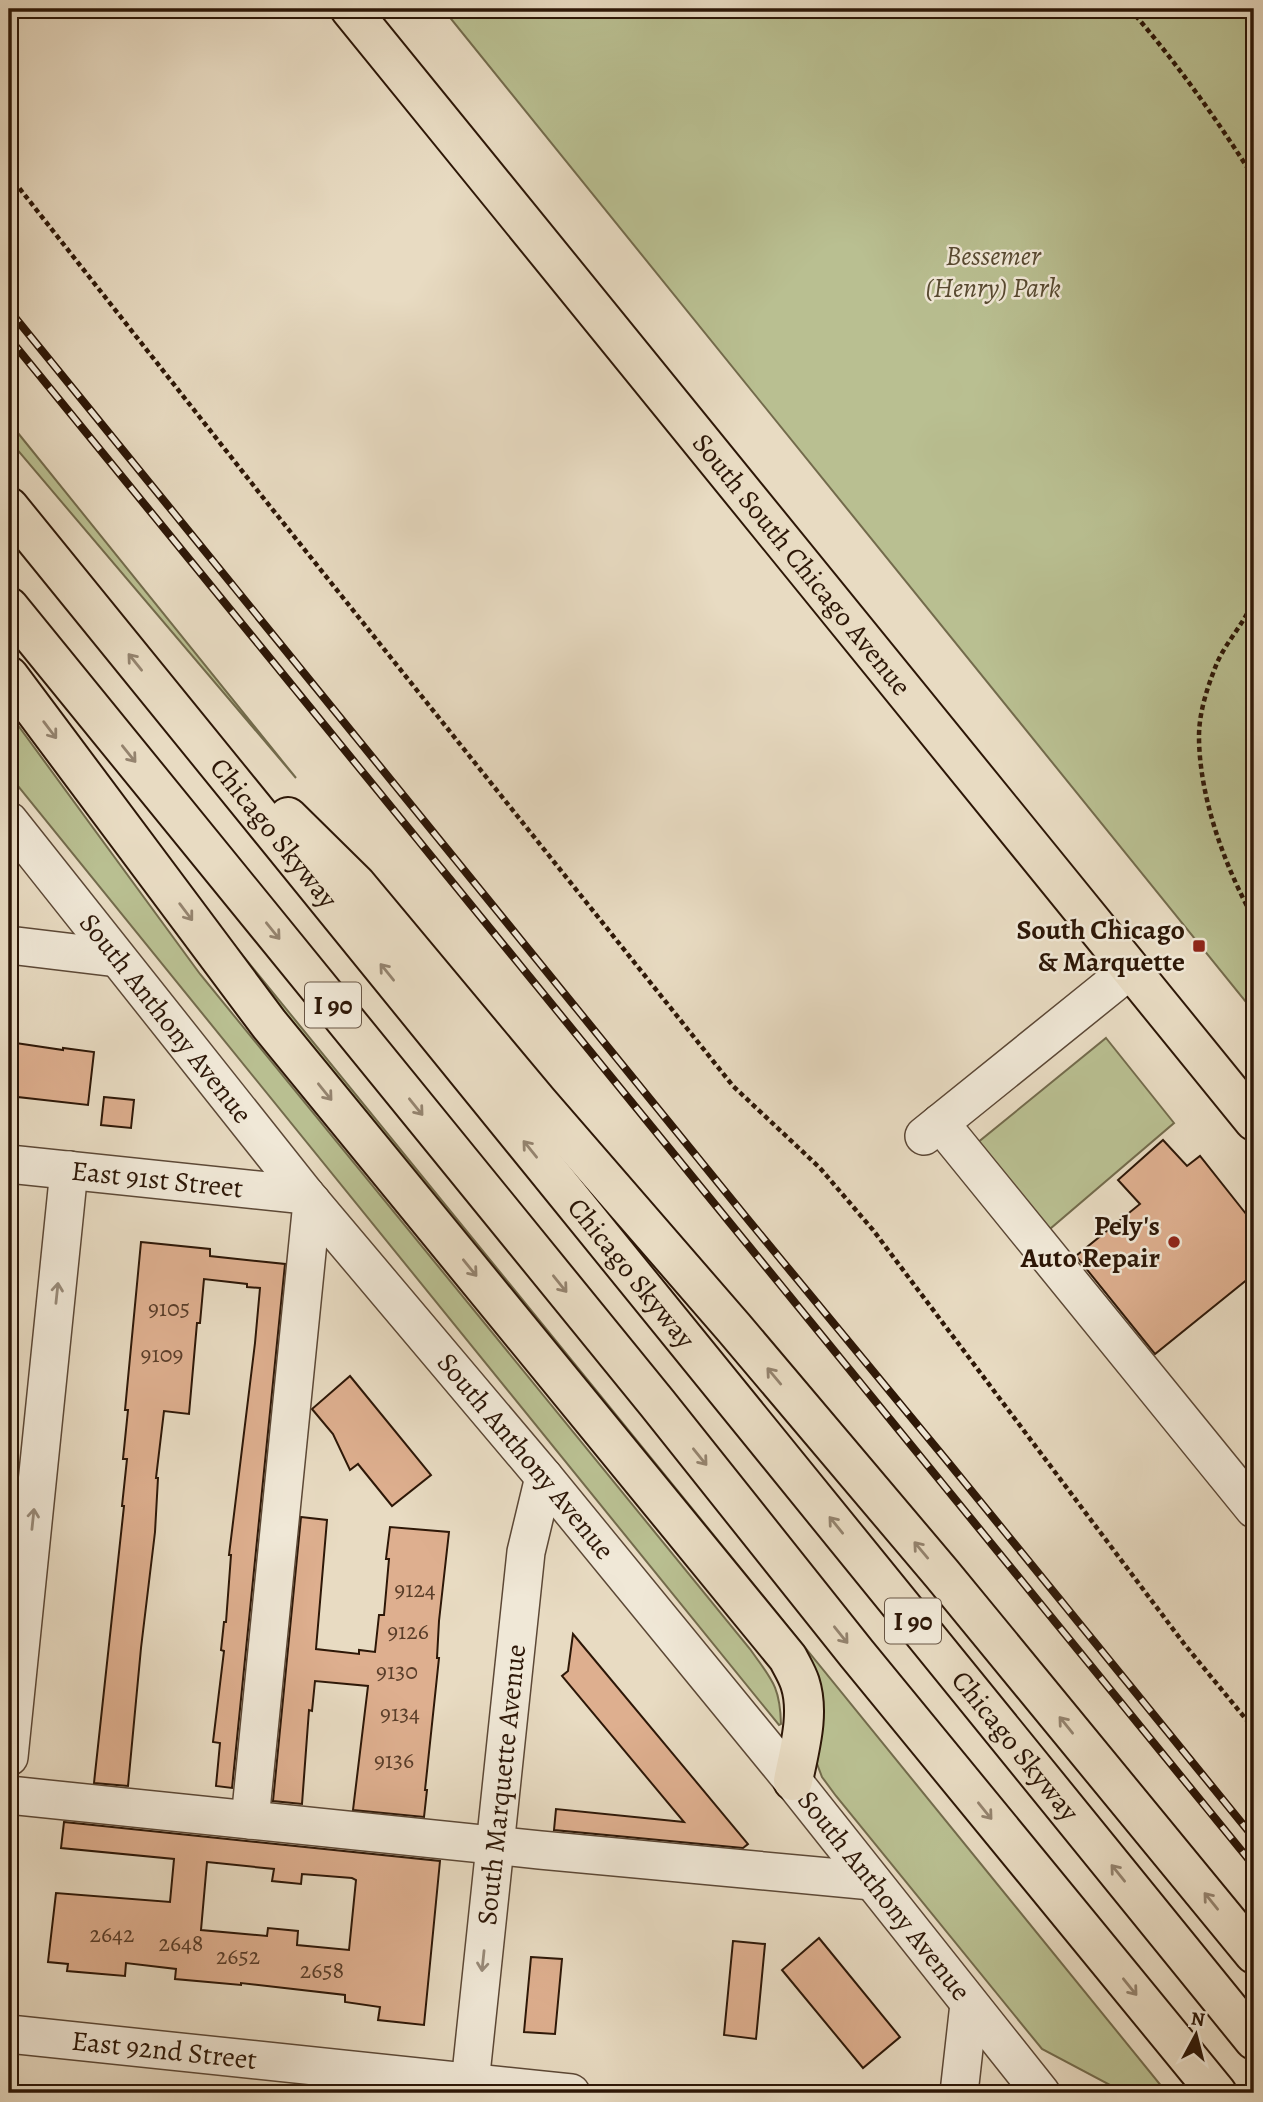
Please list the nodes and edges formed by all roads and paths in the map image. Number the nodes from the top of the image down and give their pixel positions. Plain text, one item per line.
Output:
1 (350, 9) edge
2 (1130, 9) edge
3 (9, 174) edge
4 (1254, 178) edge
5 (9, 507) edge
6 (1254, 598) edge
7 (9, 607) edge
8 (1252, 607) edge
9 (9, 676) edge
10 (166, 700) junction
11 (9, 821) edge
12 (1254, 919) edge
13 (9, 945) edge
14 (117, 958) junction
15 (1131, 969) junction
16 (1254, 1121) edge
17 (9, 1164) edge
18 (69, 1170) junction
19 (309, 1199) junction
20 (544, 1477) junction
21 (1254, 1509) edge
22 (1254, 1729) edge
23 (9, 1757) edge
24 (793, 1781) junction
25 (9, 1795) edge
26 (250, 1821) junction
27 (495, 1846) junction
28 (872, 1881) junction
29 (1254, 1954) edge
30 (969, 2004) junction
31 (9, 2034) edge
32 (1254, 2039) edge
33 (469, 2088) edge
34 (571, 2093) edge
35 (959, 2093) edge
36 (1041, 2093) edge
37 (1217, 2093) edge

1 - 15 main road, South South Chicago Avenue
2 - 4 path
3 - 22 path
10 -> 5 main road, Chicago Skyway / I 90
6 - 8 path
7 -> 37 main road, I 90
8 - 12 path
9 -> 24 main road
29 -> 10 main road
32 -> 10 main road, Chicago Skyway / I 90
11 - 14 street, South Anthony Avenue
13 - 14 street
14 - 19 street, South Anthony Avenue
15 - 16 main road, South South Chicago Avenue
15 - 21 street
17 - 18 street, East 91st Street
18 - 19 street, East 91st Street
23 -> 18 street
19 - 20 street, South Anthony Avenue
19 - 26 street
20 - 24 street, South Anthony Avenue
20 - 27 street, South Marquette Avenue
24 - 28 street, South Anthony Avenue
25 - 26 street
26 - 27 street
27 - 28 street
27 -> 33 street, South Marquette Avenue
28 - 30 street, South Anthony Avenue
30 - 35 street
30 - 36 street, South Anthony Avenue
31 - 33 street, East 92nd Street
33 - 34 street, East 92nd Street

